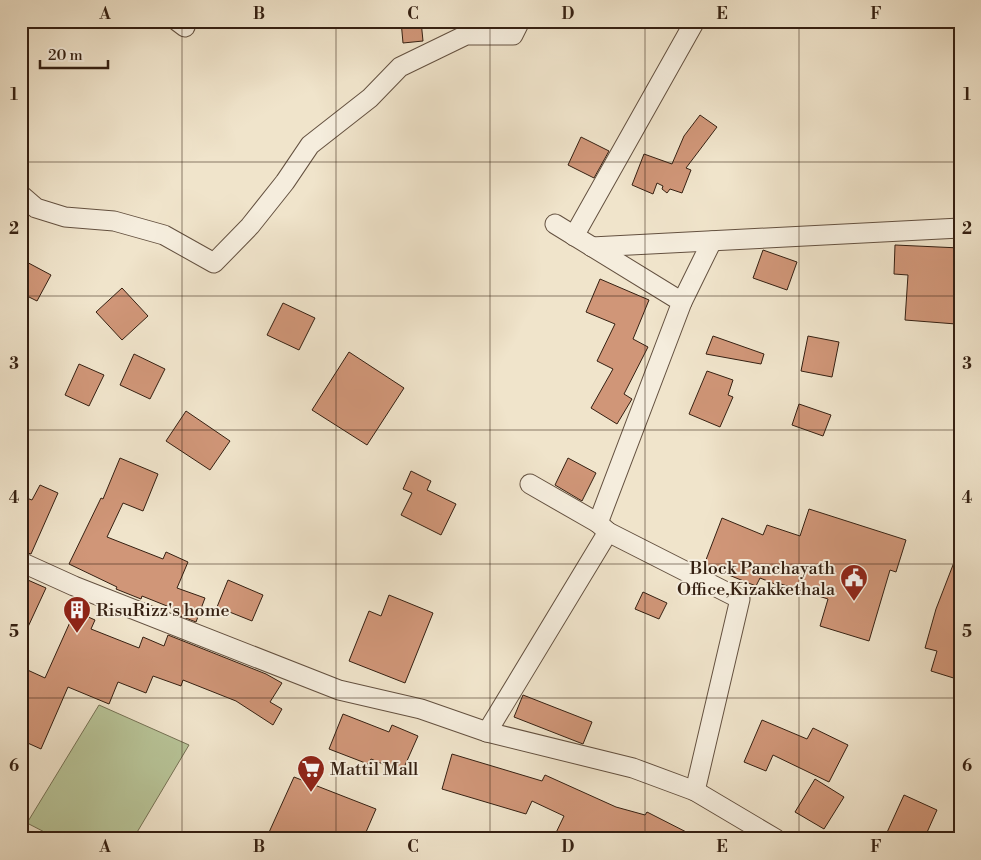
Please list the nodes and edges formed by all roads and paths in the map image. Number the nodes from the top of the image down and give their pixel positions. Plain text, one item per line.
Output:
1 (520, 21) edge
2 (694, 21) edge
3 (21, 195) edge
4 (555, 224) dead end
5 (960, 228) edge
6 (574, 236) junction
7 (712, 240) junction
8 (592, 246) junction
9 (682, 302) junction
10 (530, 484) dead end
11 (603, 528) junction
12 (21, 562) edge
13 (487, 732) junction
14 (696, 791) junction
15 (776, 839) edge

1 - 3 street
2 - 6 street
4 - 6 street
5 - 7 street
6 - 8 street
7 - 8 street
7 - 9 street
8 - 9 street
9 - 11 street
10 - 11 street
11 - 13 street
11 - 14 street
12 - 13 street
13 - 14 street
14 - 15 street

